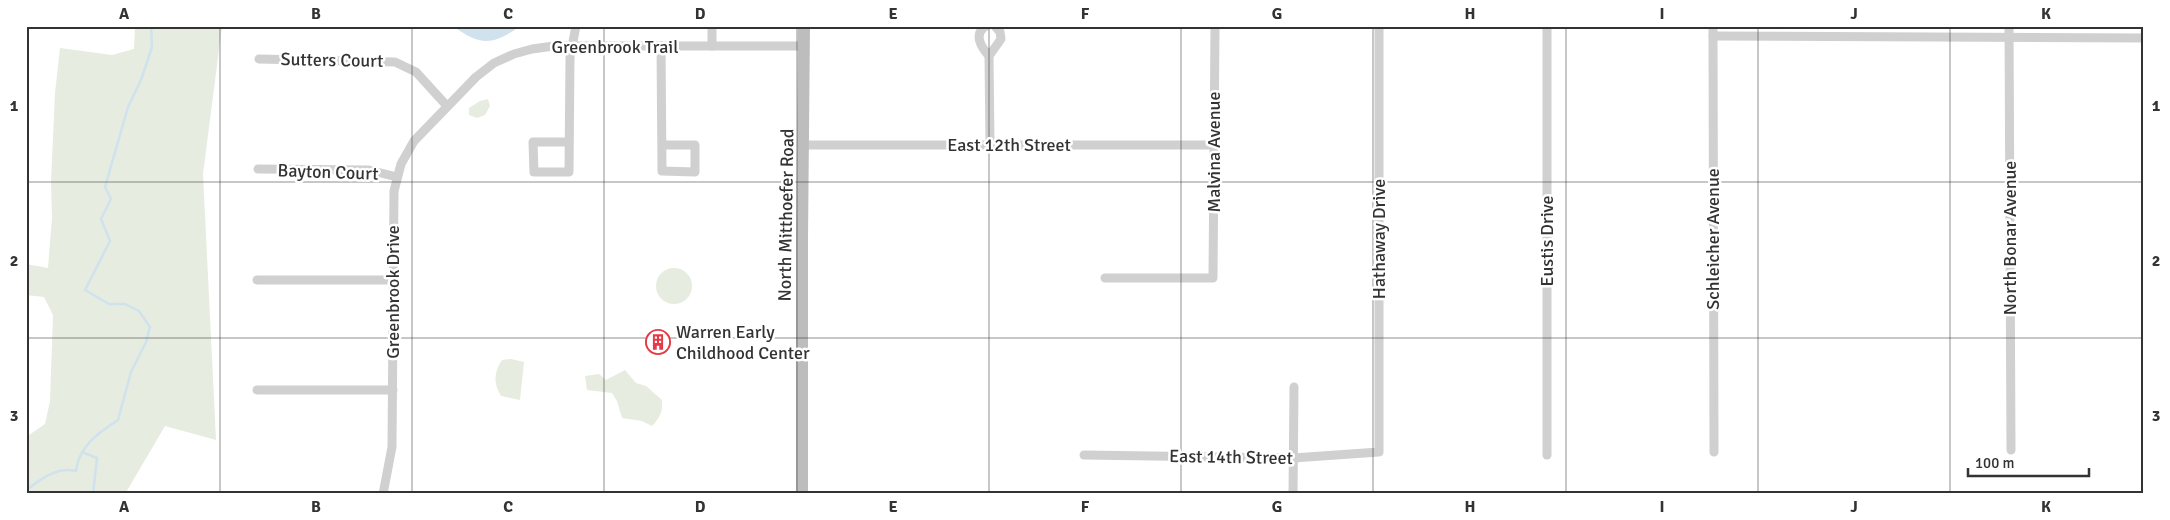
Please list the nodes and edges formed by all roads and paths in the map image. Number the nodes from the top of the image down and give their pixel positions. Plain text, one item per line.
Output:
1 (576, 26) edge
2 (712, 26) edge
3 (804, 26) edge
4 (986, 26) edge
5 (995, 26) edge
6 (1215, 26) edge
7 (1379, 26) edge
8 (1547, 26) edge
9 (1713, 26) edge
10 (2009, 26) edge
11 (1713, 36) junction
12 (2009, 38) junction
13 (2144, 38) edge
14 (572, 46) junction
15 (661, 46) junction
16 (712, 46) junction
17 (804, 46) junction
18 (989, 56) junction
19 (259, 60) dead end
20 (447, 106) junction
21 (569, 142) junction
22 (662, 145) junction
23 (804, 145) junction
24 (990, 145) junction
25 (1214, 145) junction
26 (258, 169) dead end
27 (397, 177) junction
28 (1105, 278) dead end
29 (257, 280) dead end
30 (394, 280) junction
31 (1294, 387) dead end
32 (257, 390) dead end
33 (393, 390) junction
34 (2012, 450) dead end
35 (1379, 452) joint
36 (1714, 452) dead end
37 (1084, 455) dead end
38 (1547, 455) dead end
39 (1293, 458) junction
40 (383, 494) edge
41 (802, 494) edge
42 (1293, 494) edge

1 - 14 street
2 - 16 street
3 - 17 main road, North Mitthoefer Road
4 - 18 street
5 - 18 street
6 - 25 street, Malvina Avenue
7 - 35 street, Hathaway Drive
8 - 38 street, Eustis Drive
9 - 11 street, Schleicher Avenue
10 - 12 street, North Bonar Avenue
11 - 12 street
11 - 36 street, Schleicher Avenue
12 - 13 street
12 - 34 street, North Bonar Avenue
14 - 15 street, Greenbrook Trail
14 - 20 street, Greenbrook Trail
14 - 21 street
15 - 16 street, Greenbrook Trail
15 - 22 street
16 - 17 street, Greenbrook Trail
17 - 23 main road, North Mitthoefer Road
18 - 24 street
19 - 20 street, Sutters Court
20 - 27 street, Greenbrook Drive
21 - 21 street
22 - 22 street
23 - 24 street, East 12th Street
23 - 41 main road, North Mitthoefer Road
24 - 25 street, East 12th Street
25 - 28 street, Malvina Avenue
26 - 27 street, Bayton Court
27 - 30 street, Greenbrook Drive
29 - 30 street
30 - 33 street, Greenbrook Drive
31 - 39 street
32 - 33 street
33 - 40 street, Greenbrook Drive
35 - 39 street, East 14th Street
37 - 39 street, East 14th Street
39 - 42 street

